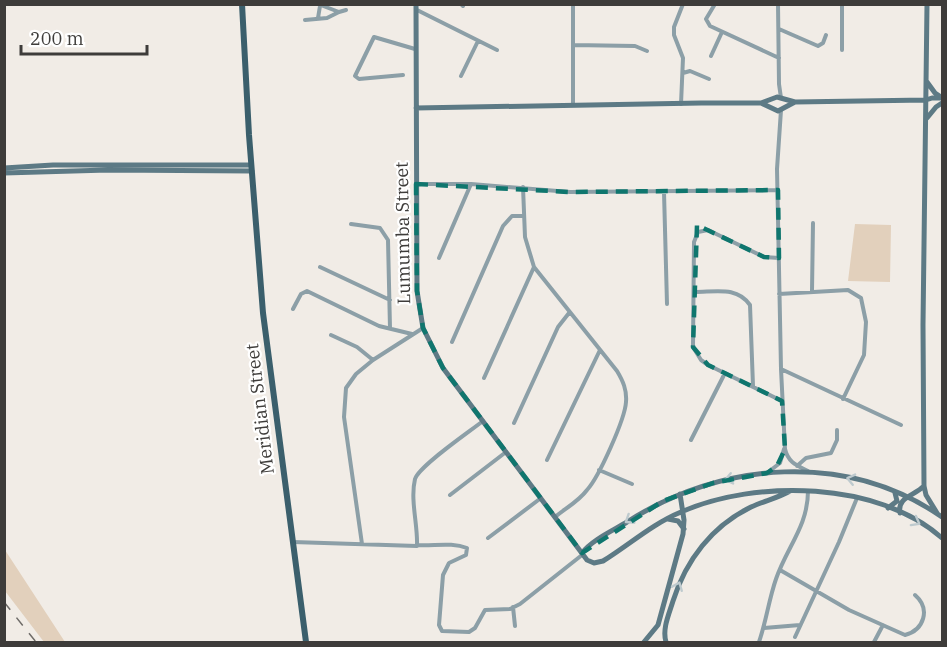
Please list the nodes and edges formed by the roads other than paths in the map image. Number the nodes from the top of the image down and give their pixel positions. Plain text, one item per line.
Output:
1 (242, 4) edge
2 (573, 4) edge
3 (683, 4) edge
4 (716, 4) edge
5 (778, 4) edge
6 (842, 4) edge
7 (927, 4) edge
8 (319, 5) edge
9 (416, 8) edge
10 (346, 10) dead end
11 (339, 12) junction
12 (318, 18) junction
13 (305, 20) dead end
14 (779, 29) junction
15 (722, 32) junction
16 (826, 35) dead end
17 (478, 40) junction
18 (573, 45) junction
19 (416, 49) junction
20 (497, 50) dead end
21 (842, 50) dead end
22 (647, 51) dead end
23 (711, 56) dead end
24 (779, 58) junction
25 (683, 73) junction
26 (403, 75) dead end
27 (461, 76) dead end
28 (709, 78) dead end
29 (926, 81) junction
30 (942, 98) edge
31 (926, 100) junction
32 (942, 103) edge
33 (681, 104) junction
34 (778, 104) junction
35 (573, 105) junction
36 (416, 108) junction
37 (927, 120) junction
38 (4, 168) edge
39 (252, 168) junction
40 (4, 173) edge
41 (416, 184) junction
42 (471, 184) junction
43 (523, 187) junction
44 (777, 190) junction
45 (664, 192) junction
46 (523, 216) junction
47 (813, 223) dead end
48 (351, 224) dead end
49 (439, 258) dead end
50 (779, 258) junction
51 (320, 267) dead end
52 (534, 267) junction
53 (812, 291) junction
54 (694, 292) junction
55 (779, 294) junction
56 (390, 300) junction
57 (667, 304) dead end
58 (293, 309) dead end
59 (569, 313) junction
60 (390, 328) junction
61 (423, 328) junction
62 (412, 334) junction
63 (331, 335) dead end
64 (452, 342) dead end
65 (600, 350) junction
66 (373, 360) junction
67 (780, 369) junction
68 (725, 373) junction
69 (484, 378) dead end
70 (753, 386) junction
71 (843, 399) junction
72 (782, 401) junction
73 (483, 421) junction
74 (514, 423) dead end
75 (901, 425) dead end
76 (837, 430) dead end
77 (691, 440) dead end
78 (785, 449) junction
79 (506, 452) junction
80 (547, 460) dead end
81 (797, 466) junction
82 (599, 470) junction
83 (808, 471) junction
84 (767, 473) junction
85 (632, 484) dead end
86 (924, 486) junction
87 (791, 491) junction
88 (808, 491) junction
89 (894, 491) junction
90 (680, 494) junction
91 (450, 495) dead end
92 (541, 498) junction
93 (857, 498) junction
94 (906, 498) junction
95 (888, 508) junction
96 (682, 511) junction
97 (900, 513) junction
98 (937, 513) junction
99 (555, 517) junction
100 (942, 517) edge
101 (666, 519) junction
102 (684, 530) junction
103 (488, 538) dead end
104 (942, 538) edge
105 (292, 542) junction
106 (362, 544) junction
107 (418, 545) junction
108 (582, 554) junction
109 (780, 570) junction
110 (816, 590) junction
111 (915, 595) dead end
112 (513, 607) junction
113 (800, 625) junction
114 (883, 625) junction
115 (515, 626) dead end
116 (764, 628) junction
117 (795, 637) dead end
118 (307, 640) edge
119 (644, 642) edge
120 (666, 642) edge
121 (759, 642) edge
122 (874, 642) edge

1 - 39 main road, Meridian Street
2 - 18 street
3 - 25 street
4 - 15 street
5 - 14 street
6 - 21 street
7 - 29 main road
8 - 11 street
8 - 12 street
9 - 17 street
9 - 19 main road, Lumumba Street
10 - 11 street
11 - 12 street
12 - 13 street
14 - 16 street
14 - 24 street
15 - 23 street
15 - 24 street
17 - 20 street
17 - 27 street
18 - 22 street
18 - 35 street
19 - 26 street
19 - 36 main road, Lumumba Street
24 - 34 street
25 - 28 street
25 - 33 street
29 - 30 main road
29 - 31 main road
30 - 31 main road
31 - 32 main road
31 - 34 main road
31 - 37 main road
32 - 37 main road
33 - 34 main road
33 - 35 main road
34 - 44 street
35 - 36 main road
36 - 41 main road, Lumumba Street
37 - 86 main road
38 - 39 main road
39 - 40 main road
39 - 105 main road, Meridian Street
41 - 42 street
41 - 61 main road, Lumumba Street
42 - 43 street
42 - 49 street
43 - 45 street
43 - 46 street
44 - 45 street
44 - 50 street
45 - 57 street
46 - 52 street
46 - 64 street
47 - 53 street
48 - 56 street
50 - 54 street
50 - 55 street
51 - 56 street
52 - 59 street
52 - 69 street
53 - 55 street
53 - 71 street
54 - 68 street
54 - 70 street
55 - 67 street
56 - 60 street
58 - 60 street
59 - 65 street
59 - 74 street
60 - 62 street
61 - 62 street
61 - 73 main road, Lumumba Street
62 - 66 street
63 - 66 street
65 - 80 street
65 - 82 street
66 - 106 street
67 - 71 street
67 - 72 street
68 - 70 street
68 - 77 street
70 - 72 street
71 - 75 street
72 - 78 street
73 - 79 main road, Lumumba Street
73 - 107 street
76 - 81 street
78 - 81 street
78 - 84 street
79 - 91 street
79 - 92 main road, Lumumba Street
81 - 83 street
82 - 85 street
82 - 99 street
83 - 84 main road
89 -> 83 main road
84 -> 90 main road
86 - 94 main road
86 - 98 main road
87 - 88 main road
87 - 96 main road
120 -> 87 main road
88 - 93 main road
88 - 109 street
89 - 94 main road
89 - 95 main road
90 - 96 main road
90 -> 108 main road
92 - 99 main road, Lumumba Street
92 - 103 street
93 - 95 main road
93 - 110 street
94 - 97 main road
94 - 98 main road
95 - 97 main road
96 - 101 main road
96 - 102 main road
97 -> 104 main road
98 - 100 main road
99 - 108 main road, Lumumba Street
101 - 102 main road
101 - 108 main road
102 - 119 main road
105 - 106 street
105 - 118 main road, Meridian Street
106 - 107 street
107 - 112 street
108 - 112 street
109 - 110 street
109 - 116 street
110 - 113 street
110 - 114 street
111 - 114 street
112 - 115 street
113 - 116 street
113 - 117 street
114 - 122 street
116 - 121 street

